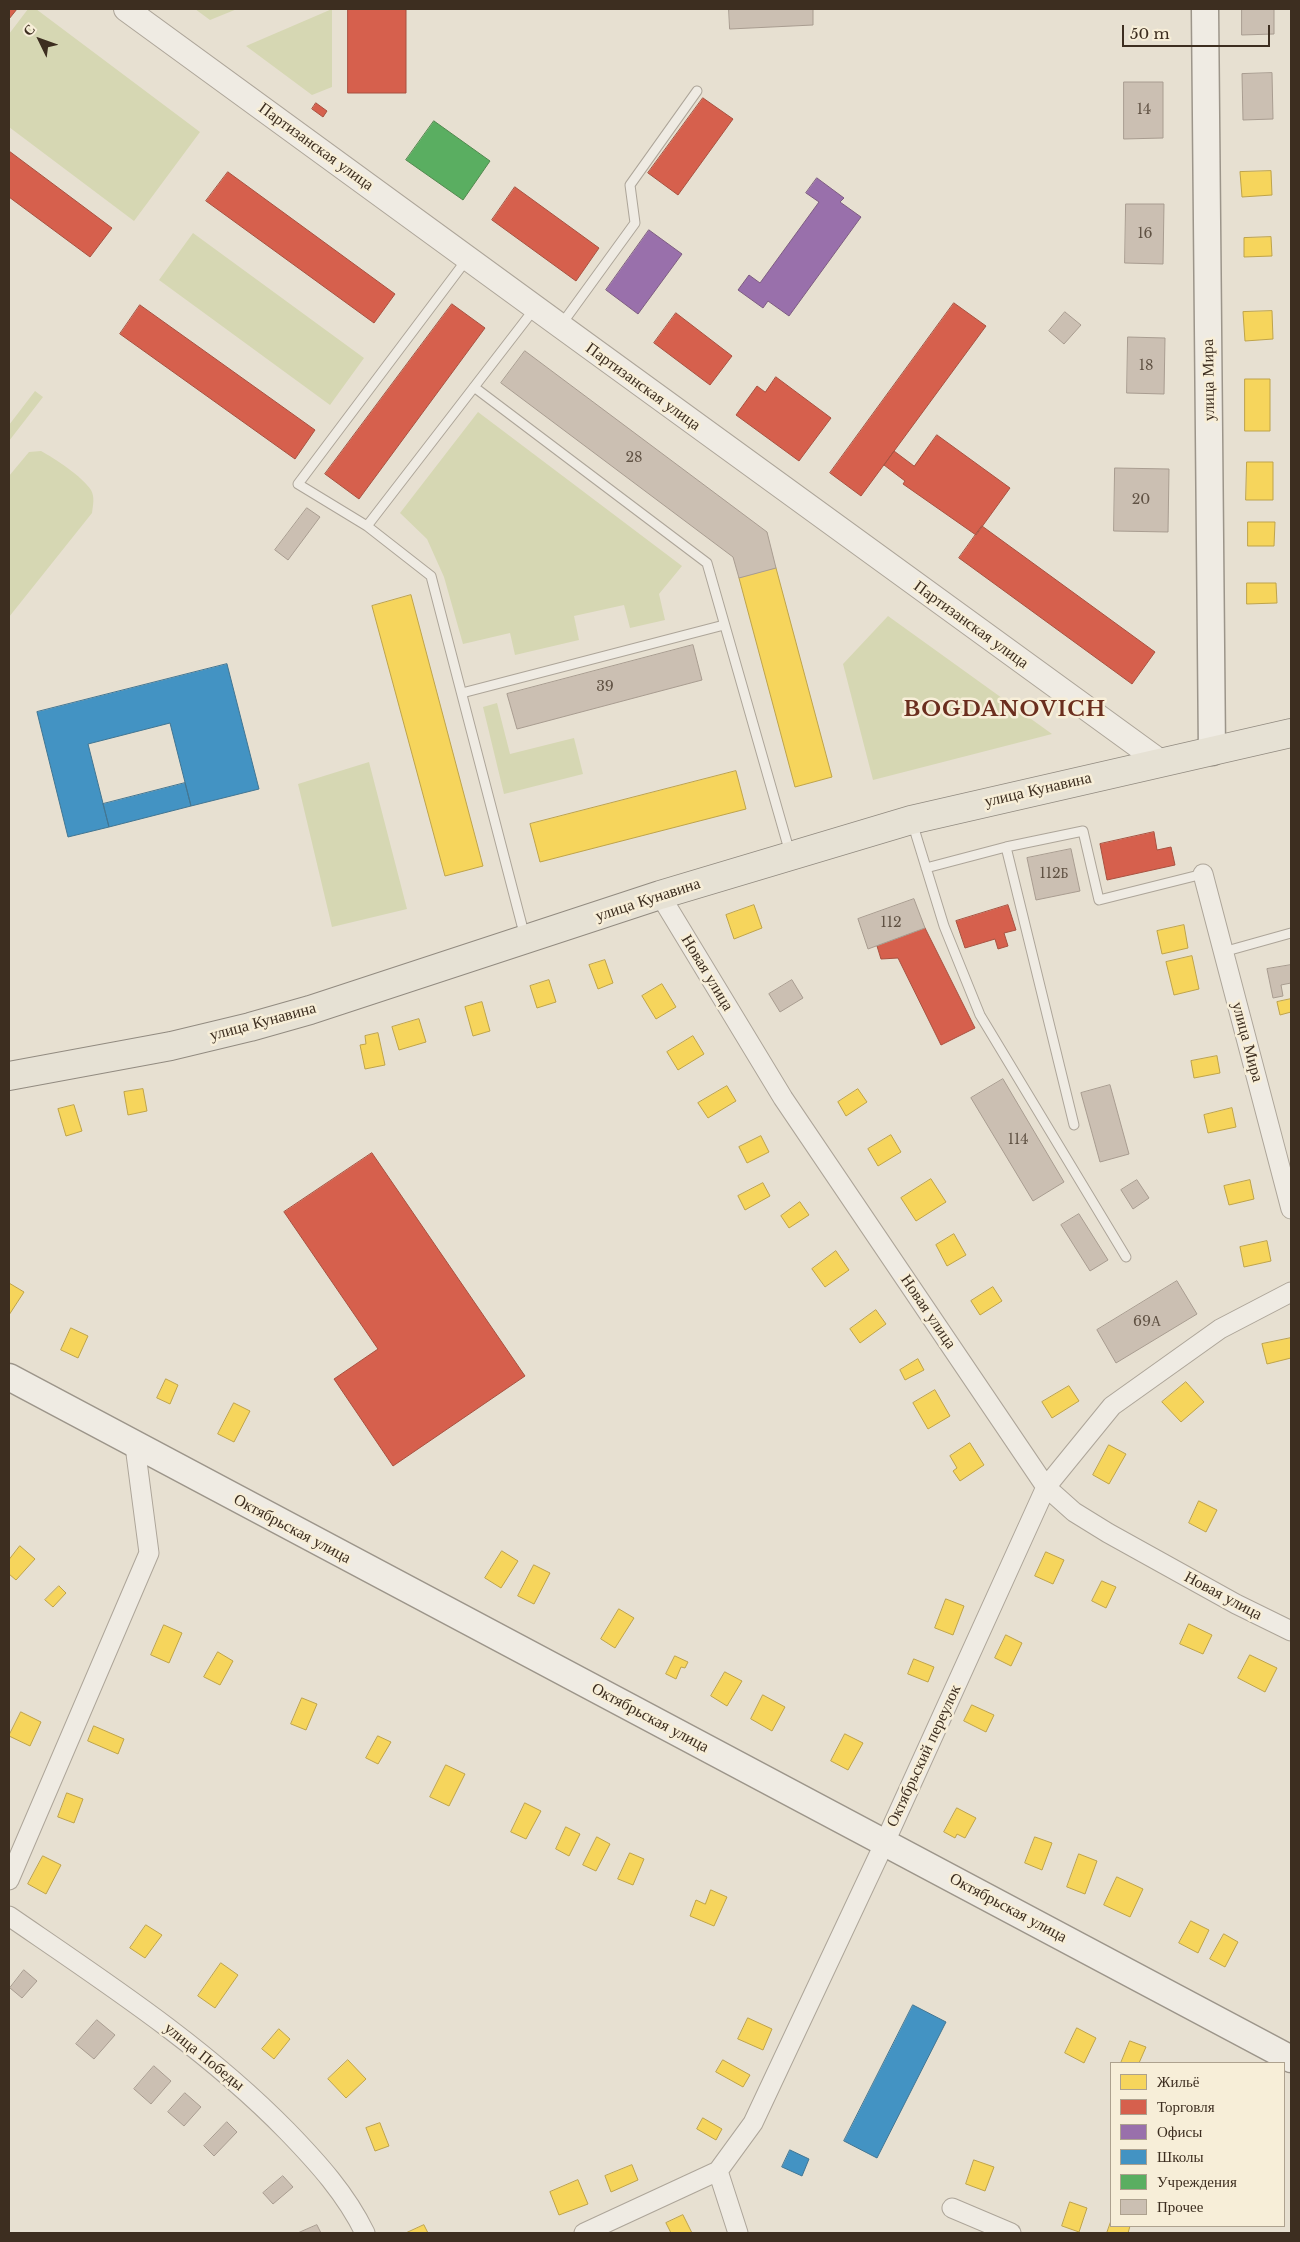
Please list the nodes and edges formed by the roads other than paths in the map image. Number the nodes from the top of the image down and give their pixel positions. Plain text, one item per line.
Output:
1 (126, 9) edge
2 (1205, 9) edge
3 (697, 91) dead end
4 (468, 258) junction
5 (535, 308) junction
6 (560, 327) junction
7 (474, 387) junction
8 (367, 526) junction
9 (724, 625) junction
10 (462, 693) junction
11 (1291, 733) edge
12 (1212, 752) junction
13 (1162, 763) junction
14 (911, 820) junction
15 (1006, 847) junction
16 (790, 855) junction
17 (926, 868) junction
18 (1203, 874) joint
19 (660, 895) junction
20 (1291, 934) edge
21 (526, 940) junction
22 (1223, 952) junction
23 (9, 1076) edge
24 (1074, 1125) dead end
25 (1291, 1209) edge
26 (1126, 1257) dead end
27 (1291, 1292) edge
28 (9, 1377) edge
29 (135, 1446) junction
30 (1046, 1487) junction
31 (1291, 1631) edge
32 (885, 1842) junction
33 (9, 1880) edge
34 (9, 1916) edge
35 (1291, 2060) edge
36 (718, 2171) junction
37 (952, 2208) dead end
38 (365, 2233) edge
39 (584, 2233) edge
40 (738, 2233) edge
41 (1011, 2233) edge

1 - 4 street, Партизанская улица
2 - 12 main road, улица Мира
3 - 6 lane
4 - 5 street, Партизанская улица
4 - 8 lane
5 - 6 street, Партизанская улица
5 - 7 lane
6 - 13 street, Партизанская улица
7 - 8 lane
7 - 9 lane
8 - 10 lane
9 - 10 lane
9 - 16 lane
10 - 21 lane
11 - 12 main road, улица Кунавина
12 - 13 main road, улица Кунавина
13 - 14 main road, улица Кунавина
14 - 16 main road, улица Кунавина
14 - 17 lane
15 - 17 lane
15 - 18 lane
15 - 24 lane
16 - 19 main road, улица Кунавина
17 - 26 lane
18 - 22 street, улица Мира
19 - 21 main road, улица Кунавина
19 - 30 street, Новая улица
20 - 22 lane
21 - 23 main road, улица Кунавина
22 - 25 street, улица Мира
27 - 30 street, Октябрьский переулок
28 - 29 main road, Октябрьская улица
29 - 32 main road, Октябрьская улица
29 - 33 street
30 - 31 street, Новая улица
30 - 32 street, Октябрьский переулок
32 - 35 main road, Октябрьская улица
32 - 36 street, Октябрьский переулок
34 - 38 street, улица Победы
36 - 39 street, Октябрьский переулок
36 - 40 street
37 - 41 street

